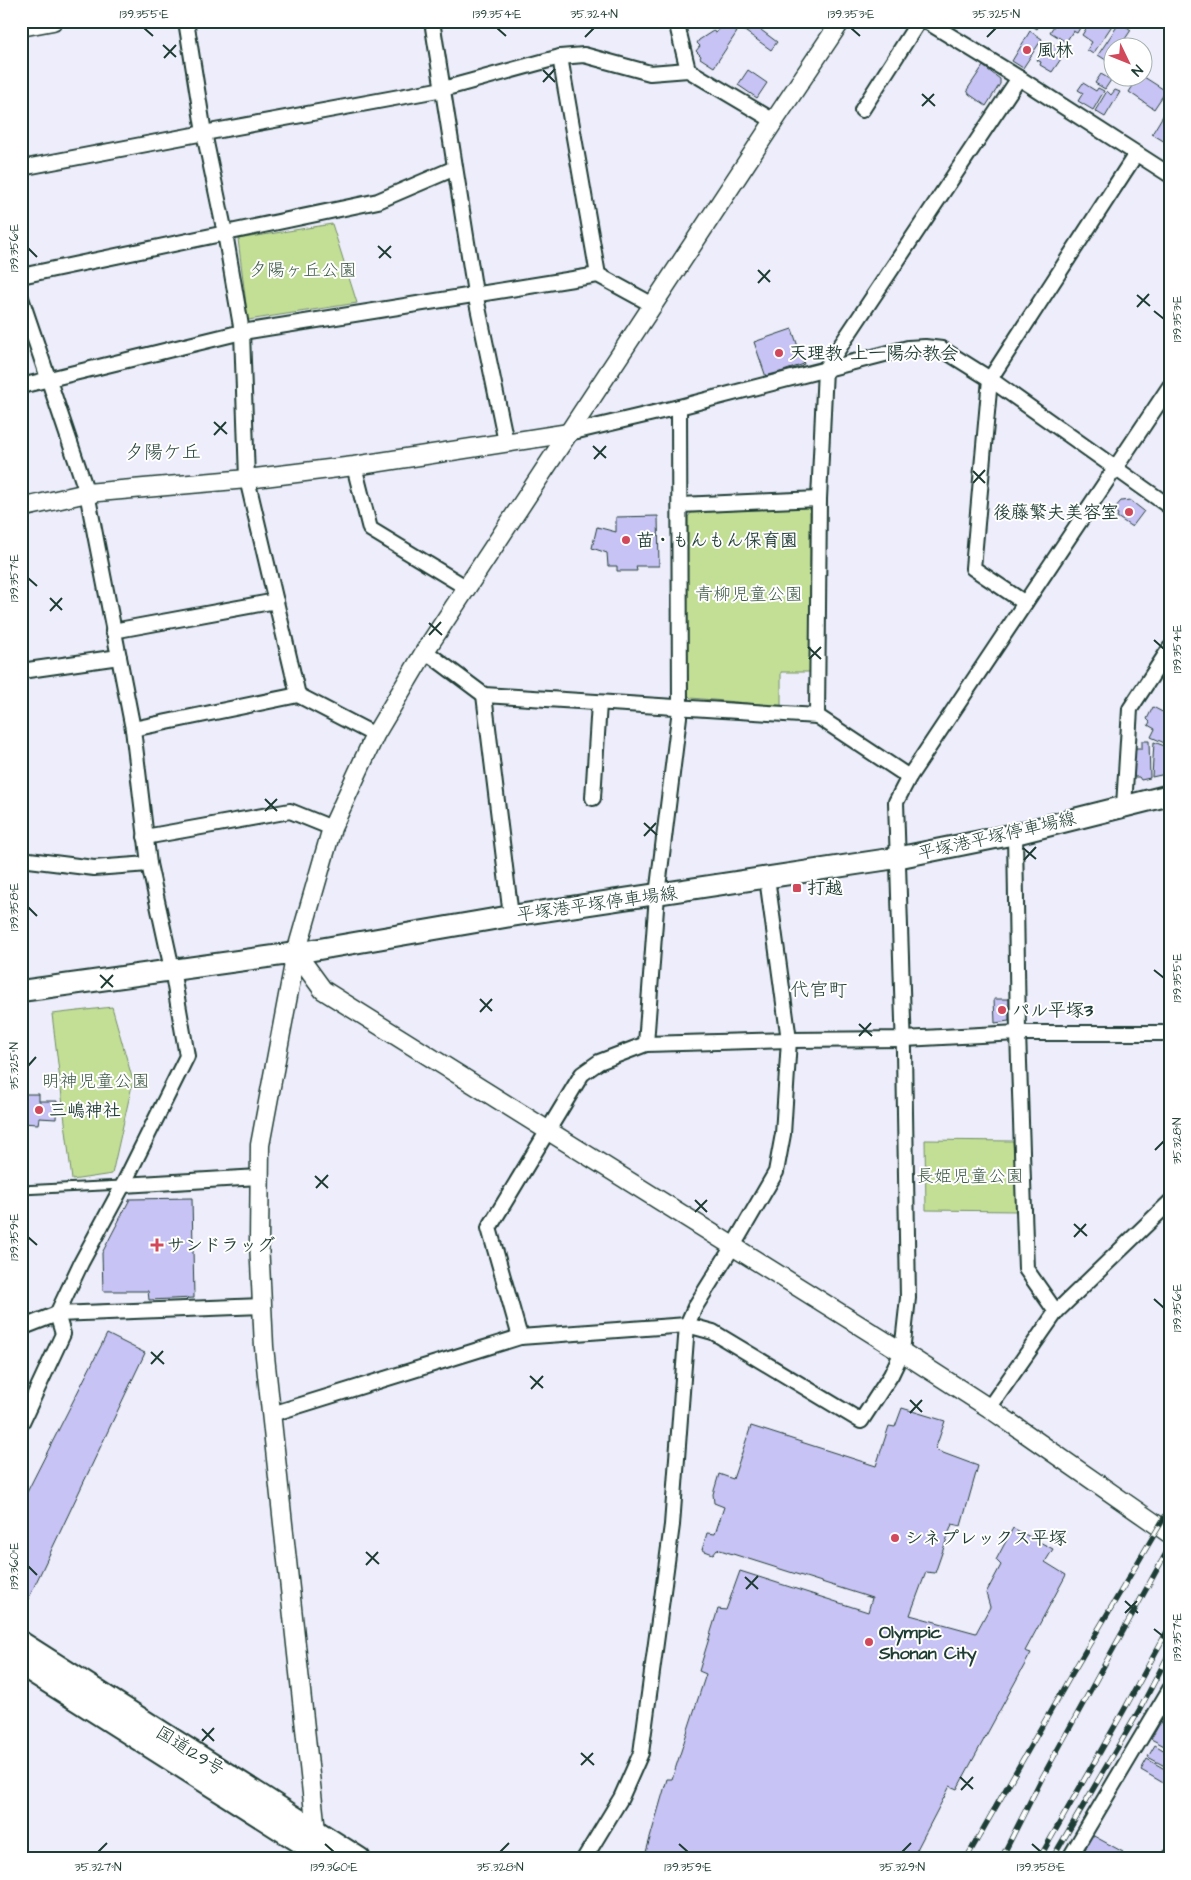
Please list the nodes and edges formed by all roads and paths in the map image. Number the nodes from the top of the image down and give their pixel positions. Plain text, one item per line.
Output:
1 (53, 21) edge
2 (186, 21) edge
3 (432, 21) edge
4 (676, 21) edge
5 (841, 21) edge
6 (919, 21) edge
7 (926, 21) edge
8 (21, 27) edge
9 (560, 57) junction
10 (688, 70) junction
11 (1019, 78) junction
12 (443, 90) junction
13 (862, 110) dead end
14 (774, 121) junction
15 (204, 133) junction
16 (1136, 154) junction
17 (21, 168) edge
18 (455, 168) junction
19 (1170, 175) edge
20 (225, 234) junction
21 (598, 275) junction
22 (21, 276) edge
23 (475, 293) junction
24 (21, 298) edge
25 (653, 305) junction
26 (242, 332) junction
27 (825, 369) junction
28 (990, 379) junction
29 (49, 380) junction
30 (21, 386) edge
31 (1170, 386) edge
32 (679, 407) junction
33 (569, 432) junction
34 (506, 442) junction
35 (354, 466) junction
36 (1114, 468) junction
37 (247, 479) junction
38 (86, 493) junction
39 (819, 499) junction
40 (680, 505) junction
41 (1170, 507) edge
42 (21, 508) edge
43 (467, 588) junction
44 (276, 602) junction
45 (1025, 603) junction
46 (113, 631) junction
47 (1170, 648) edge
48 (425, 651) junction
49 (119, 658) junction
50 (21, 670) edge
51 (298, 695) junction
52 (484, 695) junction
53 (599, 703) junction
54 (680, 709) junction
55 (817, 716) junction
56 (132, 729) junction
57 (375, 735) junction
58 (909, 777) junction
59 (1170, 795) edge
60 (593, 798) dead end
61 (1124, 806) junction
62 (332, 828) junction
63 (1015, 834) junction
64 (145, 837) junction
65 (896, 858) junction
66 (21, 859) edge
67 (149, 864) junction
68 (767, 878) junction
69 (657, 895) junction
70 (511, 916) junction
71 (296, 952) junction
72 (172, 969) junction
73 (21, 991) edge
74 (1170, 1033) edge
75 (1018, 1034) junction
76 (790, 1040) junction
77 (904, 1040) junction
78 (646, 1044) junction
79 (548, 1132) junction
80 (259, 1177) junction
81 (123, 1185) junction
82 (21, 1190) edge
83 (1170, 1202) edge
84 (733, 1246) junction
85 (262, 1306) junction
86 (1056, 1312) junction
87 (57, 1314) junction
88 (687, 1325) junction
89 (21, 1328) edge
90 (520, 1337) junction
91 (902, 1352) junction
92 (989, 1408) junction
93 (272, 1414) junction
94 (21, 1424) edge
95 (1170, 1534) edge
96 (21, 1643) edge
97 (21, 1664) edge
98 (1167, 1698) edge
99 (316, 1831) junction
100 (323, 1856) edge
101 (359, 1859) edge
102 (584, 1859) edge
103 (1069, 1859) edge

1 - 8 street
2 - 15 street
3 - 12 street
4 - 10 street
5 - 14 street
6 - 13 street
7 - 11 street
9 - 10 street
9 - 12 street
9 - 21 street
10 - 14 street
11 - 16 street
11 - 27 street
12 - 15 street
12 - 18 street
14 - 25 street
15 - 17 street
15 - 20 street
16 - 19 street
16 - 28 street
18 - 20 street
18 - 23 street
20 - 22 street
20 - 26 street
21 - 23 street
21 - 25 street
23 - 26 street
23 - 34 street
24 - 29 street
25 - 33 street
26 - 29 street
26 - 37 street
27 - 28 street
27 - 32 street
27 - 39 street
28 - 36 street
28 - 45 street
29 - 30 street
29 - 38 street
31 - 36 street
32 - 33 street
32 - 40 street
33 - 34 street
33 - 43 street
34 - 35 street
35 - 37 street
35 - 43 street
36 - 41 street
36 - 45 street
37 - 38 street
37 - 44 street
38 - 42 street
38 - 46 street
39 - 40 street
39 - 55 street
40 - 54 street
43 - 48 street
44 - 46 street
44 - 51 street
45 - 58 street
46 - 49 street
47 - 61 street
48 - 52 street
48 - 57 street
49 - 50 street
49 - 56 street
51 - 56 street
51 - 57 street
52 - 53 street
52 - 70 street
53 - 54 street
53 - 60 street
54 - 55 street
54 - 69 street
55 - 58 street
56 - 64 street
57 - 62 street
58 - 65 street
59 - 61 main road, 平塚港平塚停車場線
61 - 63 main road, 平塚港平塚停車場線
62 - 64 street
62 - 71 street
63 - 65 main road, 平塚港平塚停車場線
63 - 75 street
64 - 67 street
65 - 68 main road, 平塚港平塚停車場線
65 - 77 street
66 - 67 street
67 - 72 street
68 - 69 main road, 平塚港平塚停車場線
68 - 76 street
69 - 70 main road, 平塚港平塚停車場線
69 - 78 street
70 - 71 main road, 平塚港平塚停車場線
71 - 72 main road, 平塚港平塚停車場線
71 - 79 street
71 - 80 street
72 - 73 main road, 平塚港平塚停車場線
72 - 81 street
74 - 75 street
75 - 77 street
75 - 86 street
76 - 77 street
76 - 78 street
76 - 84 street
77 - 91 street
78 - 79 street
79 - 84 street
79 - 90 street
80 - 81 street
80 - 85 street
81 - 82 lane
81 - 87 street
83 - 86 street
84 - 88 street
84 - 91 street
85 - 87 street
85 - 93 street
86 - 92 street
87 - 89 street
87 - 94 street
88 - 90 street
88 - 91 street
88 - 102 street
90 - 93 street
91 - 92 street
92 - 95 street
93 - 99 street
96 - 99 highway, 国道129号
97 - 100 highway, 国道129号
98 - 103 street
99 - 100 street
99 - 101 highway, 国道129号

